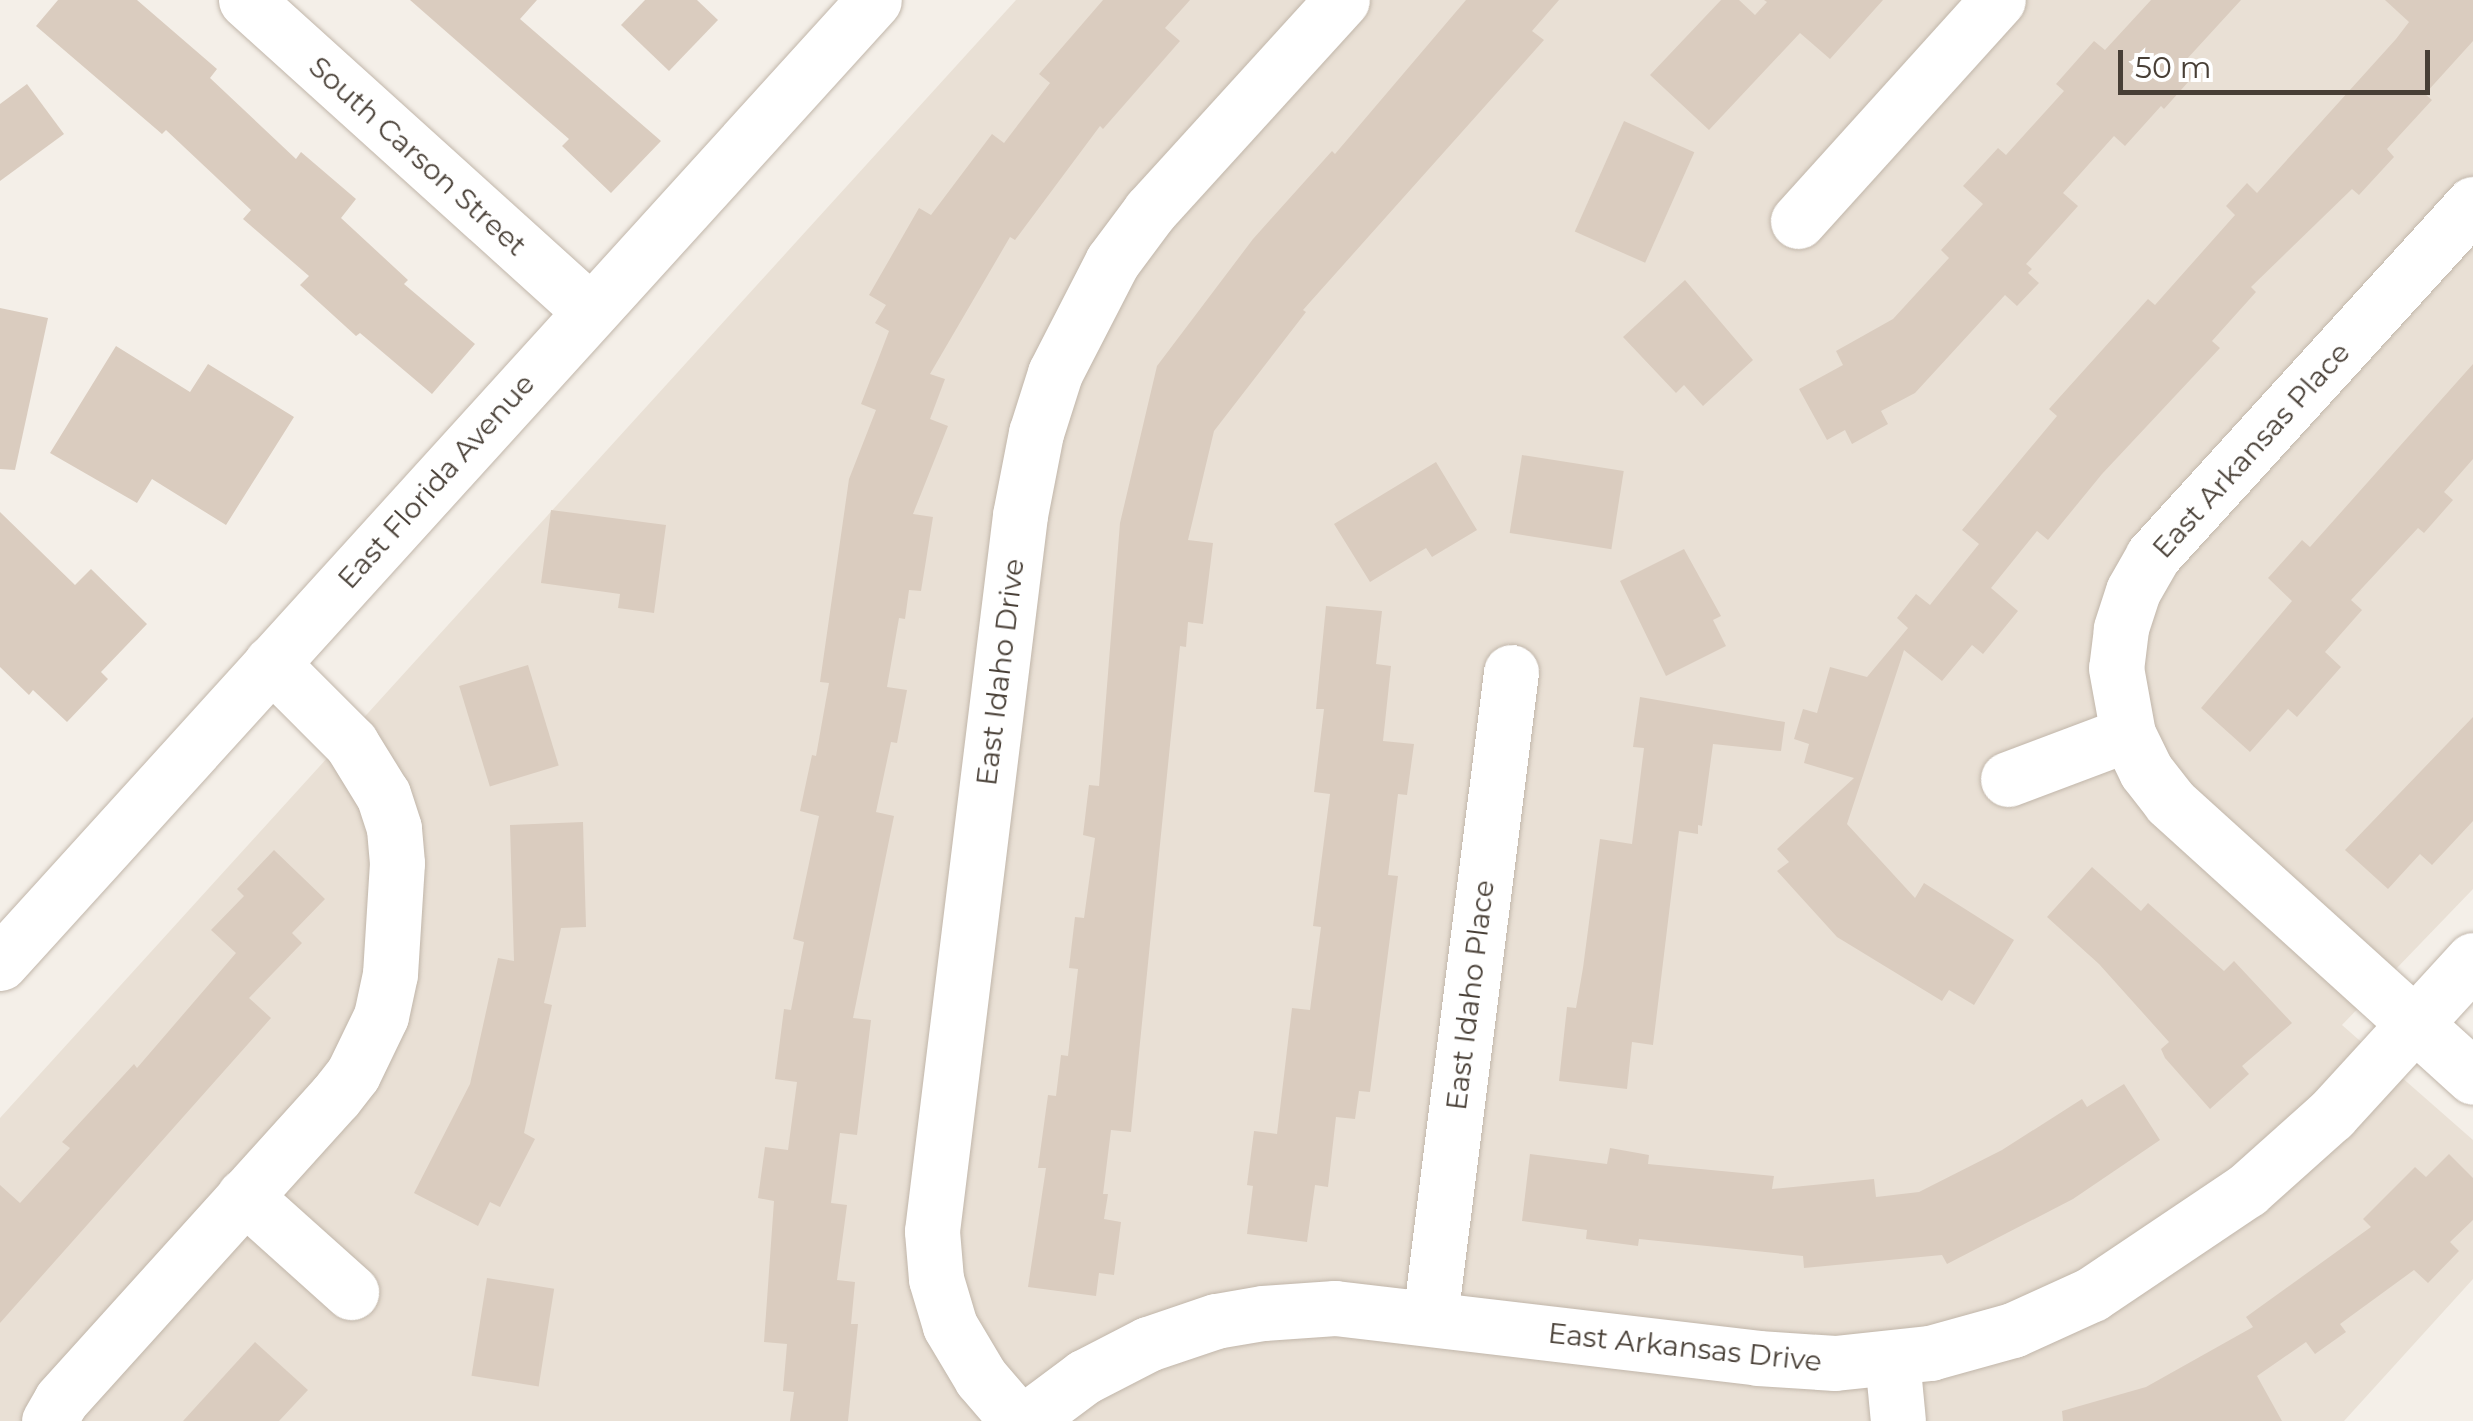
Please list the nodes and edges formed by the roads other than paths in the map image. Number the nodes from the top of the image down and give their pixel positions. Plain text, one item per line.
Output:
1 (246, 0) edge
2 (874, 0) edge
3 (1342, 0) edge
4 (1998, 0) edge
5 (2473, 204) edge
6 (1798, 221) dead end
7 (590, 311) junction
8 (271, 663) junction
9 (1510, 672) dead end
10 (2128, 734) junction
11 (2008, 779) dead end
12 (2473, 960) edge
13 (0, 964) edge
14 (2415, 1024) junction
15 (2473, 1077) edge
16 (244, 1196) junction
17 (351, 1292) dead end
18 (1430, 1318) junction
19 (1892, 1359) junction
20 (48, 1421) edge
21 (1022, 1421) edge
22 (1898, 1421) edge

1 - 7 street, South Carson Street
2 - 7 street, East Florida Avenue
3 - 21 street, East Idaho Drive
4 - 6 street
5 - 10 street, East Arkansas Place
7 - 8 street, East Florida Avenue
8 - 13 street, East Florida Avenue
8 - 16 street
9 - 18 street, East Idaho Place
10 - 11 street
10 - 14 street, East Arkansas Place
12 - 14 street, East Arkansas Drive
14 - 15 street, East Arkansas Place
14 - 19 street, East Arkansas Drive
16 - 17 street
16 - 20 street
18 - 19 street, East Arkansas Drive
18 - 21 street, East Arkansas Drive
19 - 22 street

